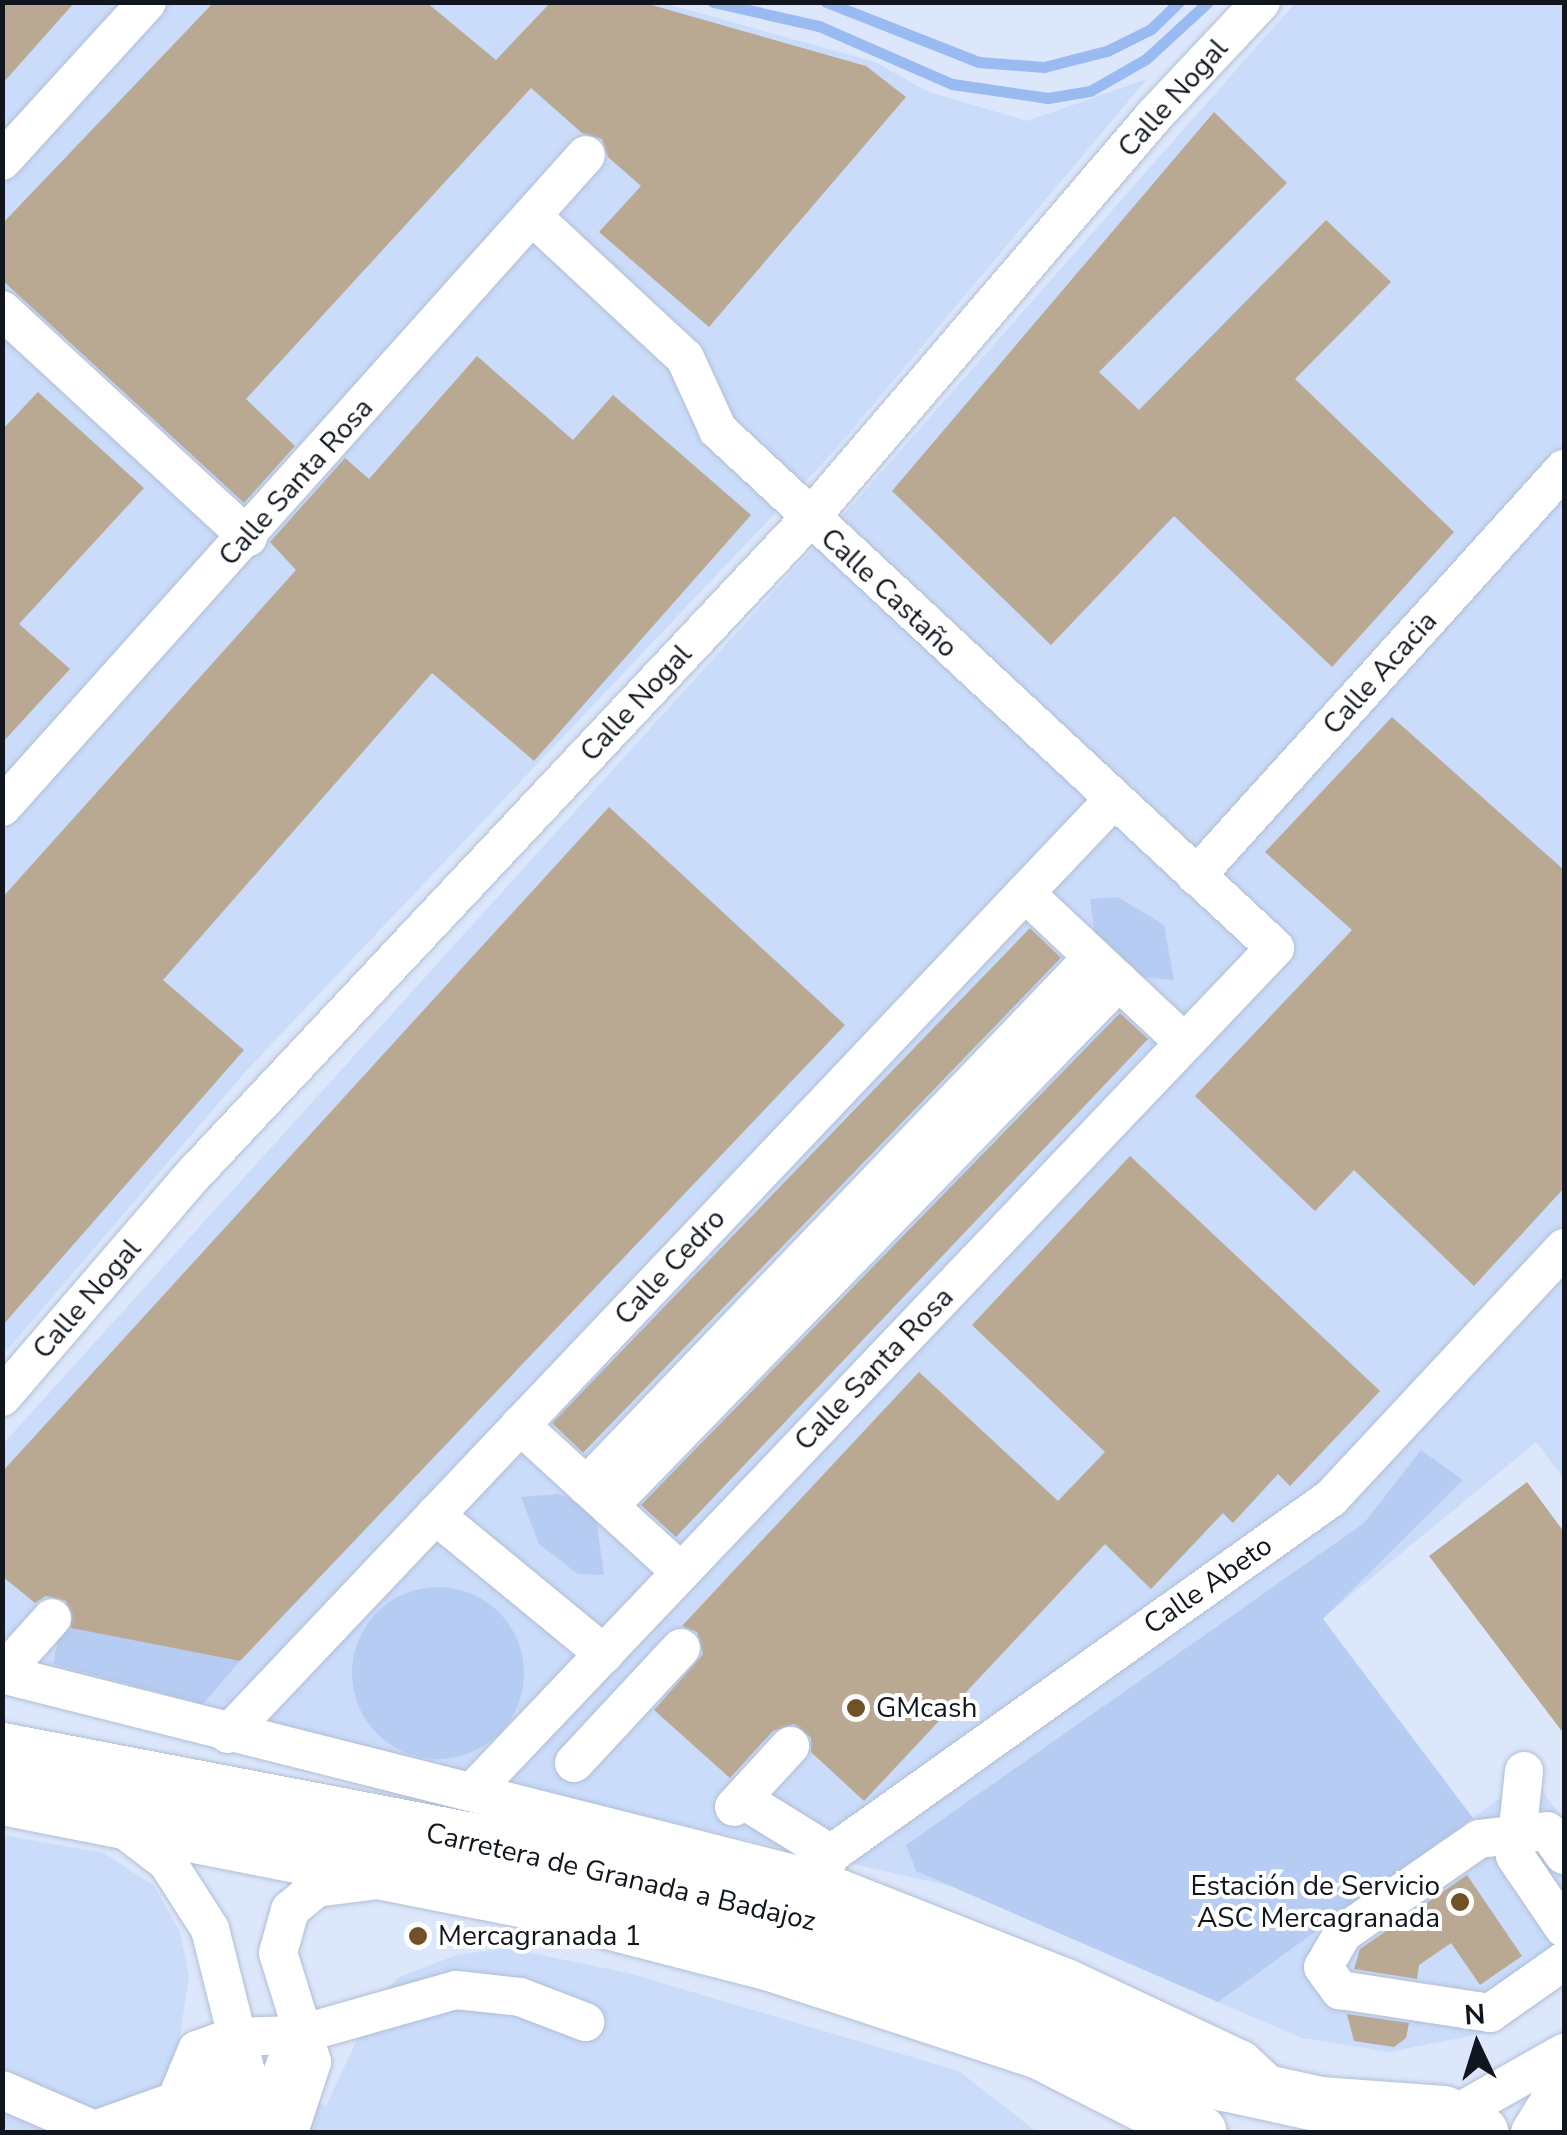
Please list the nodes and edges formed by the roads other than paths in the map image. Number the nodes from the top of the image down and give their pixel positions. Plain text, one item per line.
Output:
1 (146, 2) edge
2 (1262, 2) edge
3 (586, 154) dead end
4 (2, 161) edge
5 (532, 216) junction
6 (2, 310) edge
7 (1564, 469) edge
8 (809, 519) junction
9 (248, 536) junction
10 (1113, 800) junction
11 (2, 806) edge
12 (1196, 876) junction
13 (1025, 893) junction
14 (1275, 948) joint
15 (1106, 969) junction
16 (1185, 1043) junction
17 (1564, 1248) edge
18 (2, 1397) edge
19 (520, 1425) junction
20 (598, 1496) junction
21 (435, 1515) junction
22 (681, 1572) junction
23 (52, 1618) dead end
24 (681, 1648) dead end
25 (604, 1654) junction
26 (2, 1674) edge
27 (228, 1734) junction
28 (790, 1746) dead end
29 (10, 1760) edge
30 (574, 1763) dead end
31 (1524, 1771) dead end
32 (474, 1790) junction
33 (107, 1816) junction
34 (1523, 1828) junction
35 (1564, 1854) edge
36 (824, 1867) junction
37 (403, 1876) junction
38 (1564, 1928) edge
39 (1564, 1961) edge
40 (585, 2022) dead end
41 (297, 2035) junction
42 (232, 2037) junction
43 (1564, 2053) edge
44 (1564, 2076) edge
45 (2, 2090) edge
46 (1274, 2090) junction
47 (1394, 2110) junction
48 (177, 2122) edge
49 (1564, 2122) edge
50 (1466, 2124) edge
51 (97, 2131) edge
52 (219, 2132) edge
53 (258, 2132) edge
54 (289, 2132) edge
55 (1200, 2132) edge
56 (1345, 2132) edge
57 (1530, 2132) edge
58 (1560, 2132) edge

1 - 4 street
2 - 8 street, Calle Nogal
3 - 5 street, Calle Santa Rosa
5 - 8 street, Calle Castaño
5 - 9 street, Calle Santa Rosa
6 - 9 street
7 - 12 street, Calle Acacia
8 - 10 street, Calle Castaño
8 - 18 street, Calle Nogal
9 - 11 street, Calle Santa Rosa
10 - 12 street, Calle Castaño
10 - 13 street, Calle Cedro
12 - 14 street, Calle Castaño
13 - 15 street
13 - 19 street, Calle Cedro
14 - 16 street, Calle Santa Rosa
15 - 16 street
15 - 20 street
16 - 22 street, Calle Santa Rosa
17 - 36 street, Calle Abeto
19 - 20 street
19 - 21 street, Calle Cedro
20 - 22 street
21 - 25 street
21 - 27 street, Calle Cedro
22 - 25 street, Calle Santa Rosa
23 - 26 street
24 - 30 street
25 - 32 street, Calle Santa Rosa
26 - 27 street
27 - 32 street
28 - 36 street
29 - 33 highway, Carretera de Granada a Badajoz
29 - 46 highway, Carretera de Granada a Badajoz
31 - 34 street
32 - 36 street
33 - 37 highway, Carretera de Granada a Badajoz
33 - 42 street
34 - 35 street
34 - 38 street
34 - 39 street
36 - 46 street
37 - 41 street
37 - 55 highway, Carretera de Granada a Badajoz
40 - 41 street
41 - 42 street
41 - 53 street
41 - 54 street
42 - 48 street
42 - 52 street
43 - 50 street
44 - 57 street
45 - 51 street
46 - 47 highway, Carretera de Granada a Badajoz
47 - 50 highway, Carretera de Granada a Badajoz
47 - 56 highway
48 - 51 street
49 - 58 street

